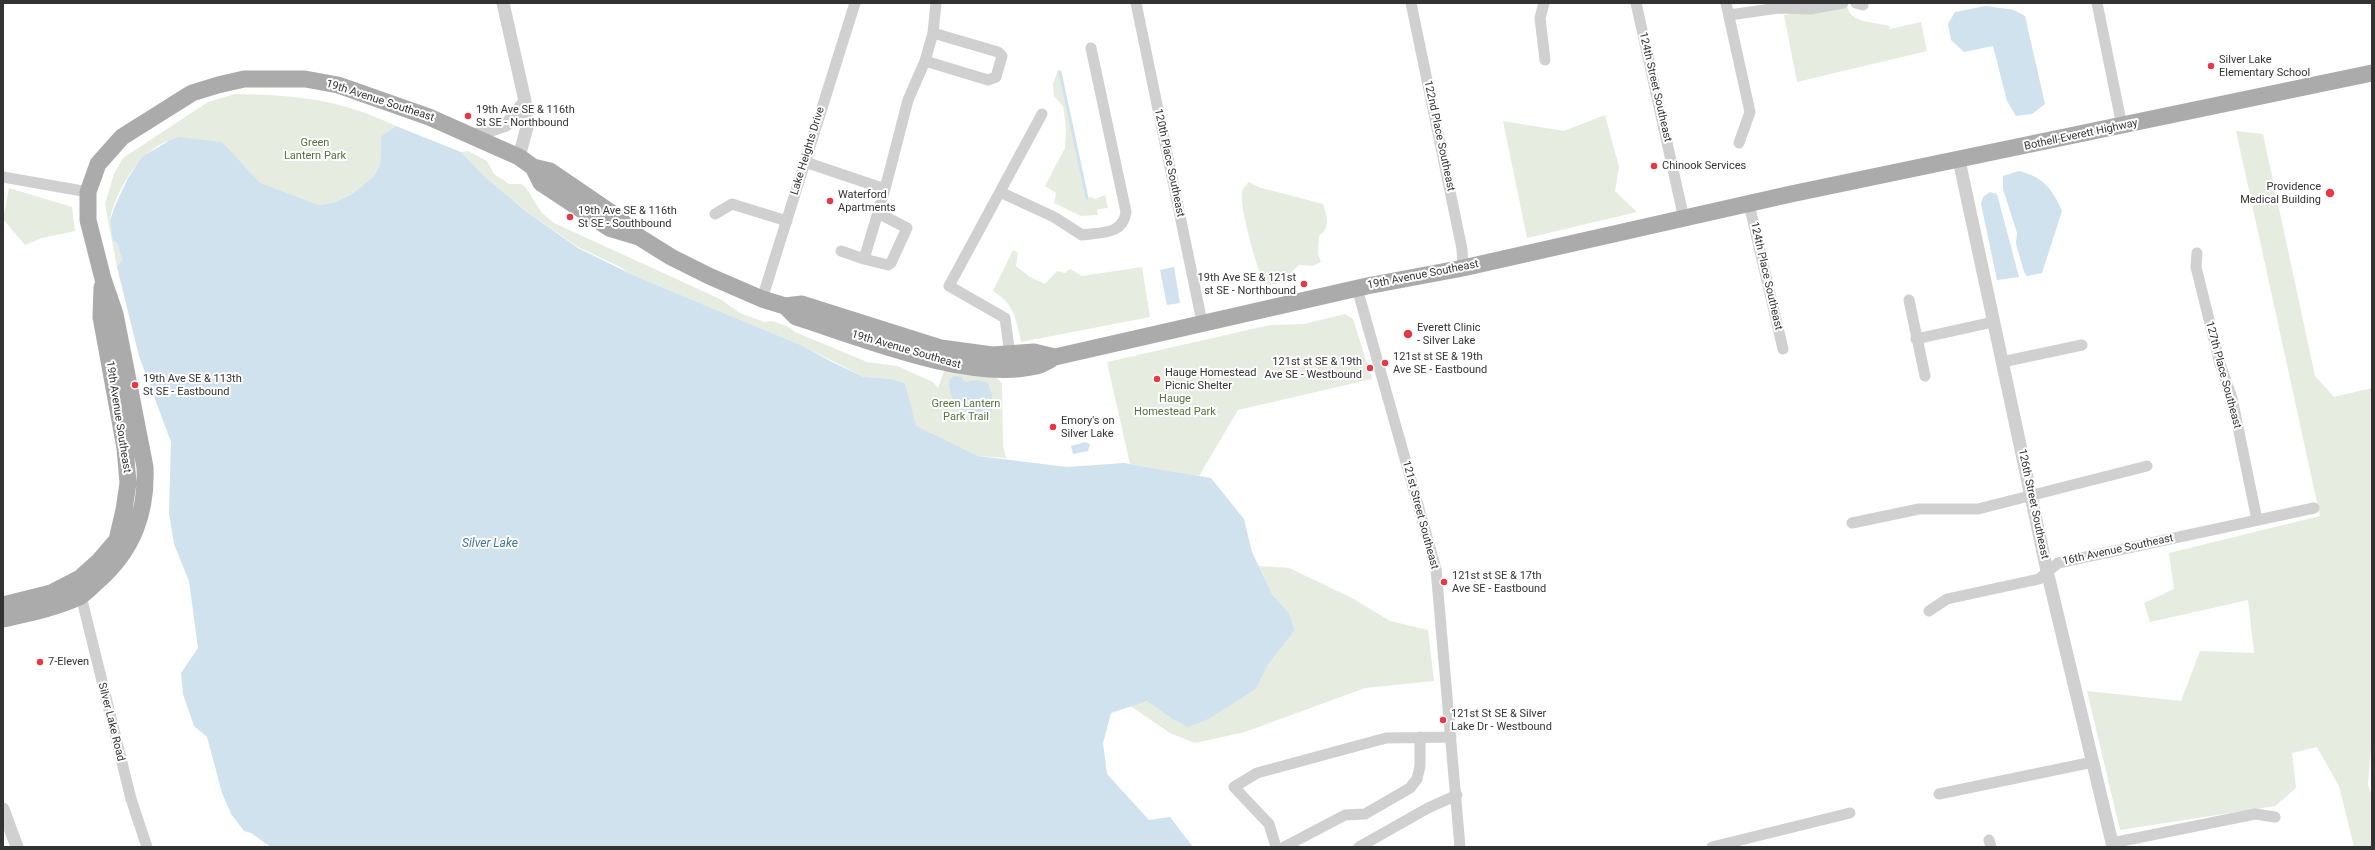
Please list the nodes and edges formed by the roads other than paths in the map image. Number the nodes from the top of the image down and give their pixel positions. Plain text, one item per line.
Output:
1 (503, 3) edge
2 (855, 3) edge
3 (936, 3) edge
4 (1136, 3) edge
5 (1411, 3) edge
6 (1544, 3) edge
7 (1636, 3) edge
8 (1726, 3) edge
9 (1842, 3) edge
10 (1856, 3) edge
11 (1863, 3) edge
12 (2097, 3) edge
13 (1729, 15) junction
14 (933, 33) junction
15 (1091, 48) dead end
16 (925, 60) junction
17 (1545, 60) dead end
18 (2372, 73) edge
19 (525, 101) junction
20 (1042, 114) dead end
21 (2122, 126) junction
22 (473, 136) junction
23 (1740, 143) dead end
24 (519, 157) junction
25 (1959, 160) junction
26 (805, 162) junction
27 (3, 177) edge
28 (886, 189) junction
29 (88, 192) junction
30 (1000, 192) junction
31 (1790, 194) joint
32 (1749, 204) junction
33 (878, 213) junction
34 (714, 214) dead end
35 (1684, 219) junction
36 (787, 221) junction
37 (841, 251) dead end
38 (2197, 253) dead end
39 (864, 258) junction
40 (1463, 268) junction
41 (103, 279) junction
42 (1356, 288) junction
43 (762, 299) junction
44 (1909, 300) dead end
45 (785, 306) junction
46 (1202, 322) junction
47 (1993, 322) junction
48 (1916, 339) junction
49 (2082, 345) dead end
50 (1783, 349) dead end
51 (1010, 355) junction
52 (1054, 357) junction
53 (2002, 362) junction
54 (1925, 376) dead end
55 (2146, 466) dead end
56 (2032, 496) junction
57 (2314, 508) dead end
58 (2257, 520) junction
59 (1852, 523) dead end
60 (2047, 571) junction
61 (81, 596) junction
62 (3, 605) edge
63 (1929, 611) dead end
64 (3, 619) edge
65 (1420, 737) junction
66 (1451, 737) junction
67 (2093, 762) junction
68 (1939, 794) dead end
69 (1457, 795) junction
70 (3, 809) edge
71 (1850, 814) dead end
72 (2276, 817) dead end
73 (1758, 842) edge
74 (2113, 845) edge
75 (17, 847) edge
76 (146, 847) edge
77 (1276, 847) edge
78 (1284, 847) edge
79 (1359, 847) edge
80 (1460, 847) edge
81 (1712, 847) edge

1 - 19 street
2 - 26 street, Lake Heights Drive
3 - 14 street
4 - 46 street, 120th Place Southeast
5 - 40 street, 122nd Place Southeast
6 - 17 street
7 - 35 street, 124th Street Southeast
8 - 13 street
9 - 13 street
10 - 11 street
12 - 21 street
13 - 23 street
14 - 16 street
14 - 16 street
15 - 30 street
16 - 28 street
18 - 21 main road, Bothell-Everett Highway
19 - 22 street
19 - 24 street
20 - 30 street
21 - 25 main road, Bothell-Everett Highway
22 - 24 main road, 19th Avenue Southeast
22 - 29 main road, 19th Avenue Southeast
24 - 43 main road, 19th Avenue Southeast
25 - 31 main road, Bothell-Everett Highway
25 - 47 street, 126th Street Southeast
26 - 28 street
26 - 36 street, Lake Heights Drive
27 - 29 street
28 - 33 street
29 - 41 main road, 19th Avenue Southeast
30 - 51 street
31 - 32 main road, 19th Avenue Southeast
32 - 35 main road, 19th Avenue Southeast
32 - 50 street, 124th Place Southeast
33 - 39 street
33 - 39 street
34 - 36 street
35 - 40 main road, 19th Avenue Southeast
36 - 43 street, Lake Heights Drive
37 - 39 street
38 - 58 street, 127th Place Southeast
40 - 42 main road, 19th Avenue Southeast
41 - 61 main road, 19th Avenue Southeast
41 - 62 main road, 19th Avenue Southeast
42 - 46 main road, 19th Avenue Southeast
42 - 66 street, 121st Street Southeast
43 - 45 main road, 19th Avenue Southeast
44 - 48 street
45 - 51 main road, 19th Avenue Southeast
45 - 52 main road, 19th Avenue Southeast
46 - 52 main road, 19th Avenue Southeast
47 - 48 street
47 - 53 street, 126th Street Southeast
48 - 54 street
49 - 53 street
51 - 52 main road, 19th Avenue Southeast
53 - 56 street, 126th Street Southeast
55 - 56 street
56 - 59 street
56 - 60 street, 126th Street Southeast
57 - 58 street, 16th Avenue Southeast
58 - 60 street, 16th Avenue Southeast
60 - 63 street, 16th Avenue Southeast
60 - 67 street, 126th Street Southeast
61 - 64 main road, 19th Avenue Southeast
61 - 76 street, Silver Lake Road
65 - 66 street
65 - 77 street
65 - 78 street
66 - 69 street, 121st Street Southeast
67 - 68 street
67 - 74 street, 126th Street Southeast
69 - 79 street
69 - 80 street
70 - 75 street
71 - 73 street
72 - 74 street
73 - 81 street

